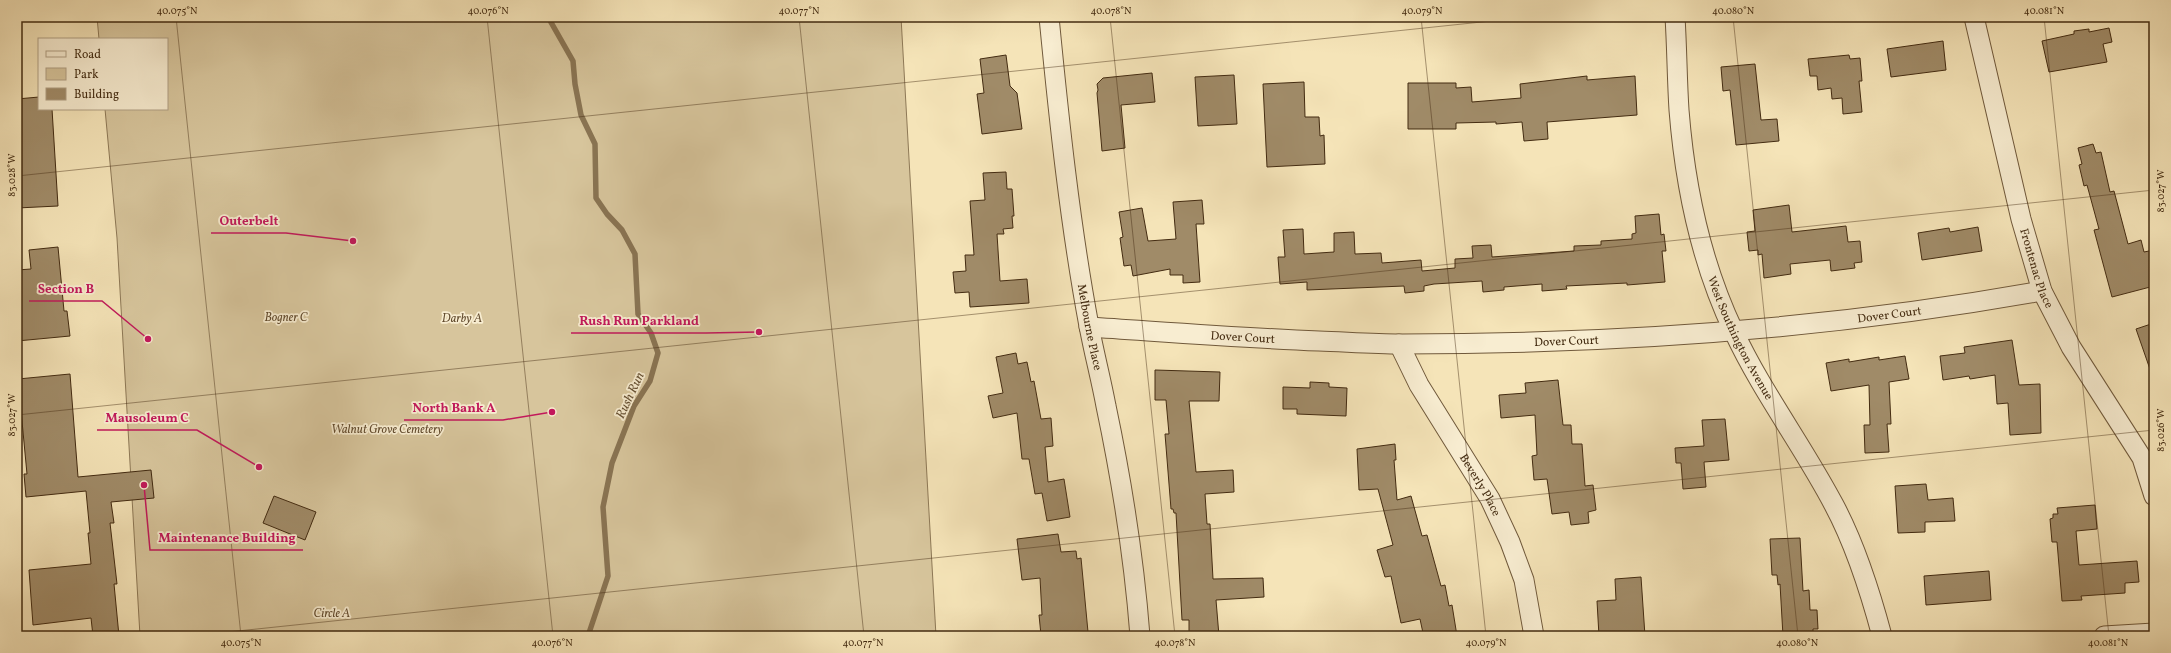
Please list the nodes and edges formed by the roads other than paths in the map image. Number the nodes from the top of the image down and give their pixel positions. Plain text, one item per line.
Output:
1 (1049, 17) edge
2 (1675, 17) edge
3 (1974, 17) edge
4 (2042, 291) junction
5 (1089, 327) junction
6 (1734, 332) junction
7 (1399, 344) junction
8 (2154, 496) edge
9 (2154, 633) edge
10 (1140, 636) edge
11 (1534, 636) edge
12 (1882, 636) edge
13 (2104, 636) edge

1 - 5 street, Melbourne Place
2 - 6 street, West Southington Avenue
3 - 4 street, Frontenac Place
4 - 6 street, Dover Court
4 - 8 street, Frontenac Place
5 - 7 street, Dover Court
5 - 10 street, Melbourne Place
6 - 7 street, Dover Court
6 - 12 street, West Southington Avenue
7 - 11 street, Beverly Place
9 - 13 street

